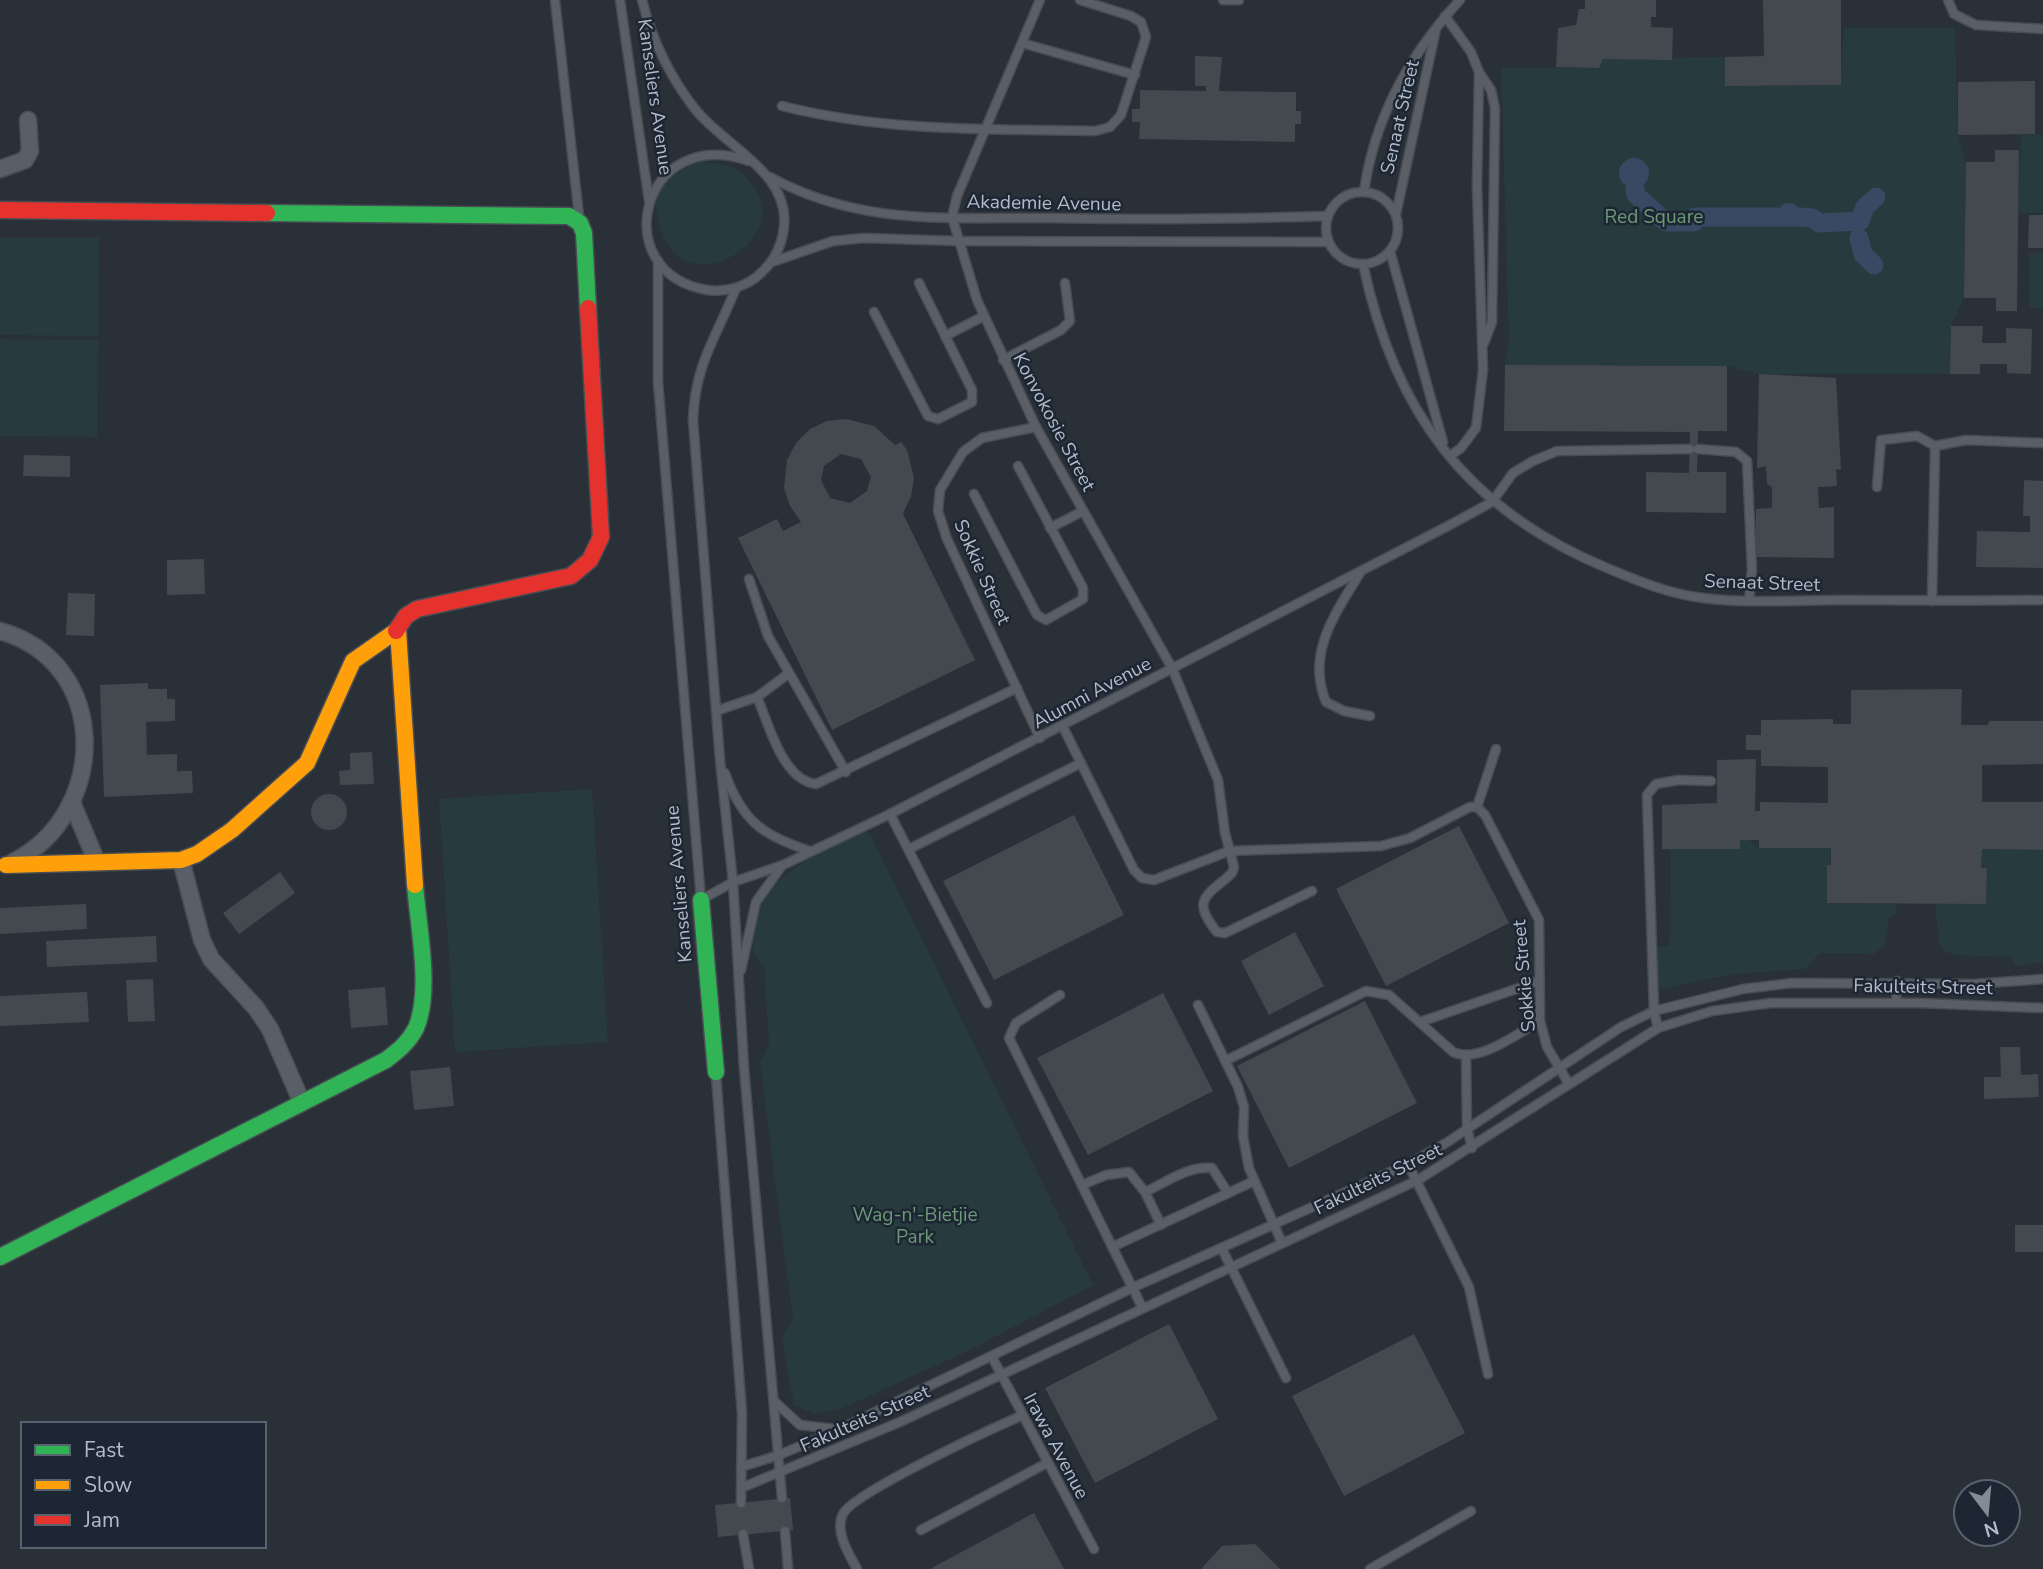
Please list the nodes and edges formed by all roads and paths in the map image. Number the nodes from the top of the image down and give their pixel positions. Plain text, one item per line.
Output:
1 (555, 0) edge
2 (620, 0) edge
3 (642, 0) edge
4 (1040, 0) edge
5 (1080, 0) edge
6 (1223, 0) edge
7 (1238, 0) edge
8 (1460, 0) edge
9 (1948, 0) edge
10 (1445, 16) junction
11 (1436, 26) junction
12 (2043, 29) edge
13 (1022, 43) junction
14 (1479, 72) junction
15 (1135, 75) junction
16 (782, 106) dead end
17 (28, 120) dead end
18 (987, 131) junction
19 (749, 161) junction
20 (0, 169) edge
21 (767, 176) junction
22 (1363, 192) junction
23 (649, 201) junction
24 (0, 211) edge
25 (1396, 215) junction
26 (1328, 216) junction
27 (952, 218) junction
28 (580, 223) junction
29 (957, 241) junction
30 (1329, 242) junction
31 (1391, 251) junction
32 (658, 261) junction
33 (772, 262) junction
34 (1363, 264) junction
35 (919, 282) dead end
36 (1065, 283) dead end
37 (736, 288) junction
38 (874, 312) dead end
39 (984, 316) junction
40 (945, 336) junction
41 (1482, 346) junction
42 (1003, 360) junction
43 (1036, 427) junction
44 (2043, 443) edge
45 (1935, 446) junction
46 (1447, 452) junction
47 (1018, 466) dead end
48 (1877, 487) dead end
49 (974, 494) dead end
50 (1492, 502) junction
51 (1083, 511) junction
52 (1050, 528) junction
53 (1362, 571) junction
54 (749, 579) dead end
55 (2043, 600) edge
56 (1749, 601) junction
57 (1932, 601) junction
58 (398, 629) junction
59 (0, 631) edge
60 (1172, 668) junction
61 (788, 674) junction
62 (1017, 688) junction
63 (757, 697) junction
64 (716, 712) junction
65 (1370, 716) dead end
66 (1063, 727) junction
67 (1040, 738) junction
68 (1496, 749) dead end
69 (720, 760) junction
70 (1081, 763) junction
71 (846, 772) junction
72 (1711, 781) dead end
73 (73, 805) junction
74 (1476, 807) junction
75 (890, 814) junction
76 (909, 849) junction
77 (810, 851) junction
78 (1229, 851) junction
79 (96, 860) junction
80 (181, 860) junction
81 (783, 865) junction
82 (3, 866) edge
83 (733, 881) junction
84 (1312, 891) dead end
85 (701, 900) junction
86 (2043, 979) edge
87 (1539, 981) junction
88 (1897, 981) junction
89 (738, 986) junction
90 (1060, 995) dead end
91 (987, 1003) dead end
92 (1896, 1003) junction
93 (1198, 1006) dead end
94 (2043, 1008) edge
95 (1654, 1011) junction
96 (1541, 1021) junction
97 (1420, 1022) junction
98 (1658, 1028) junction
99 (1466, 1055) junction
100 (1225, 1061) junction
101 (1557, 1068) junction
102 (716, 1072) joint
103 (1569, 1084) junction
104 (302, 1103) junction
105 (1468, 1128) junction
106 (1472, 1148) junction
107 (1408, 1164) junction
108 (1418, 1180) junction
109 (1254, 1181) junction
110 (1082, 1185) junction
111 (1144, 1192) junction
112 (1228, 1193) junction
113 (1161, 1225) junction
114 (1274, 1225) junction
115 (1282, 1243) junction
116 (1112, 1247) junction
117 (1222, 1249) junction
118 (0, 1257) edge
119 (1230, 1265) junction
120 (1132, 1289) junction
121 (1142, 1307) junction
122 (992, 1357) junction
123 (1000, 1373) junction
124 (1488, 1374) dead end
125 (1286, 1378) dead end
126 (774, 1401) junction
127 (1021, 1416) junction
128 (838, 1430) junction
129 (779, 1455) junction
130 (1047, 1462) junction
131 (741, 1467) junction
132 (780, 1474) junction
133 (741, 1488) junction
134 (782, 1498) dead end
135 (741, 1503) dead end
136 (1471, 1511) dead end
137 (920, 1530) dead end
138 (785, 1531) dead end
139 (743, 1534) dead end
140 (1094, 1549) dead end
141 (748, 1569) edge
142 (788, 1569) edge
143 (857, 1569) edge
144 (1371, 1569) edge

1 - 28 lane
2 - 23 lane, Kanseliers Avenue
3 - 19 lane, Kanseliers Avenue
4 - 13 lane, Konvokosie Street
5 - 15 lane
6 - 7 lane
8 - 10 lane, Senaat Street
9 - 12 lane
10 - 11 lane, Senaat Street
10 - 14 lane
11 - 22 lane, Senaat Street
11 - 25 lane, Senaat Street
13 - 15 lane
13 - 18 lane, Konvokosie Street
14 - 41 lane
14 - 41 lane
15 - 18 lane
16 - 18 lane
17 - 20 street
18 - 27 lane, Konvokosie Street
19 - 21 lane, Kanseliers Avenue
19 - 23 lane, Kanseliers Avenue
21 - 27 lane, Akademie Avenue
21 - 33 lane, Kanseliers Avenue
22 - 25 lane, Senaat Street
22 - 26 lane, Senaat Street
23 - 32 lane, Kanseliers Avenue
24 - 28 street
25 - 31 lane, Senaat Street
26 - 27 lane, Akademie Avenue
26 - 30 lane
27 - 29 lane, Konvokosie Street
28 - 58 street
29 - 30 lane, Akademie Avenue
29 - 33 lane, Akademie Avenue
29 - 39 lane, Konvokosie Street
30 - 34 lane
31 - 34 lane
31 - 46 lane, Senaat Street
32 - 37 lane
32 - 85 lane, Kanseliers Avenue
33 - 37 lane
34 - 46 lane, Senaat Street
35 - 40 lane
36 - 42 lane
37 - 64 lane
38 - 40 lane
39 - 40 lane
39 - 42 lane, Konvokosie Street
41 - 46 lane
42 - 43 lane, Konvokosie Street
43 - 51 lane, Konvokosie Street
43 - 62 lane, Sokkie Street
44 - 45 lane
45 - 48 lane
45 - 57 lane
46 - 50 lane, Senaat Street
47 - 52 lane
49 - 52 lane
50 - 53 lane, Alumni Avenue
50 - 56 lane, Senaat Street
50 - 56 lane
51 - 52 lane
51 - 60 lane, Konvokosie Street
53 - 60 lane, Alumni Avenue
53 - 65 lane
54 - 61 lane
55 - 57 lane, Senaat Street
56 - 57 lane, Senaat Street
58 - 80 street
58 - 104 street
59 - 73 street
60 - 66 lane, Alumni Avenue
60 - 78 lane, Konvokosie Street
61 - 63 lane
61 - 71 lane
62 - 67 lane, Sokkie Street
62 - 71 lane
63 - 64 lane
63 - 71 lane
64 - 69 lane
66 - 67 lane, Alumni Avenue
66 - 70 lane
67 - 75 lane, Alumni Avenue
68 - 74 lane
69 - 77 lane
69 - 83 lane
70 - 76 lane
70 - 78 lane
72 - 95 lane
73 - 79 street
73 - 82 street
74 - 78 lane
74 - 87 lane, Sokkie Street
75 - 76 lane
75 - 77 lane, Alumni Avenue
76 - 91 lane
77 - 81 lane, Alumni Avenue
78 - 84 lane
79 - 80 street
79 - 82 street
80 - 104 street
81 - 83 lane, Alumni Avenue
81 - 89 lane
83 - 85 lane, Alumni Avenue
83 - 89 lane
85 - 102 street, Kanseliers Avenue
86 - 88 lane, Fakulteits Street
87 - 96 lane, Sokkie Street
87 - 97 lane
88 - 92 lane
88 - 95 lane, Fakulteits Street
89 - 126 lane
90 - 110 lane
92 - 94 lane, Fakulteits Street
92 - 98 lane, Fakulteits Street
93 - 100 lane
95 - 98 lane
95 - 101 lane, Fakulteits Street
96 - 99 lane
96 - 101 lane, Sokkie Street
97 - 99 lane
97 - 100 lane
98 - 103 lane, Fakulteits Street
99 - 105 lane
100 - 109 lane
101 - 103 lane, Sokkie Street
101 - 105 lane, Fakulteits Street
102 - 131 lane, Kanseliers Avenue
103 - 106 lane, Fakulteits Street
104 - 118 street
105 - 106 lane
105 - 107 lane, Fakulteits Street
106 - 108 lane, Fakulteits Street
107 - 108 lane
107 - 114 lane, Fakulteits Street
108 - 115 lane, Fakulteits Street
108 - 124 lane
109 - 112 lane
109 - 114 lane
110 - 111 lane
110 - 116 lane
111 - 112 lane
111 - 113 lane
112 - 113 lane
113 - 116 lane
114 - 115 lane
114 - 117 lane, Fakulteits Street
115 - 119 lane, Fakulteits Street
116 - 120 lane
117 - 119 lane
117 - 120 lane, Fakulteits Street
119 - 121 lane, Fakulteits Street
119 - 125 lane
120 - 121 lane
120 - 122 lane, Fakulteits Street
121 - 123 lane, Fakulteits Street
122 - 123 lane, Irawa Avenue
122 - 128 lane, Fakulteits Street
123 - 127 lane, Irawa Avenue
123 - 132 lane, Fakulteits Street
126 - 128 lane, Fakulteits Street
126 - 129 lane
127 - 130 lane, Irawa Avenue
127 - 143 lane
128 - 129 lane, Fakulteits Street
129 - 131 lane, Fakulteits Street
129 - 132 lane
130 - 137 lane
130 - 140 lane, Irawa Avenue
131 - 133 lane, Kanseliers Avenue
132 - 133 lane, Fakulteits Street
132 - 134 lane
133 - 135 lane, Kanseliers Avenue
136 - 144 lane
138 - 142 lane
139 - 141 lane

